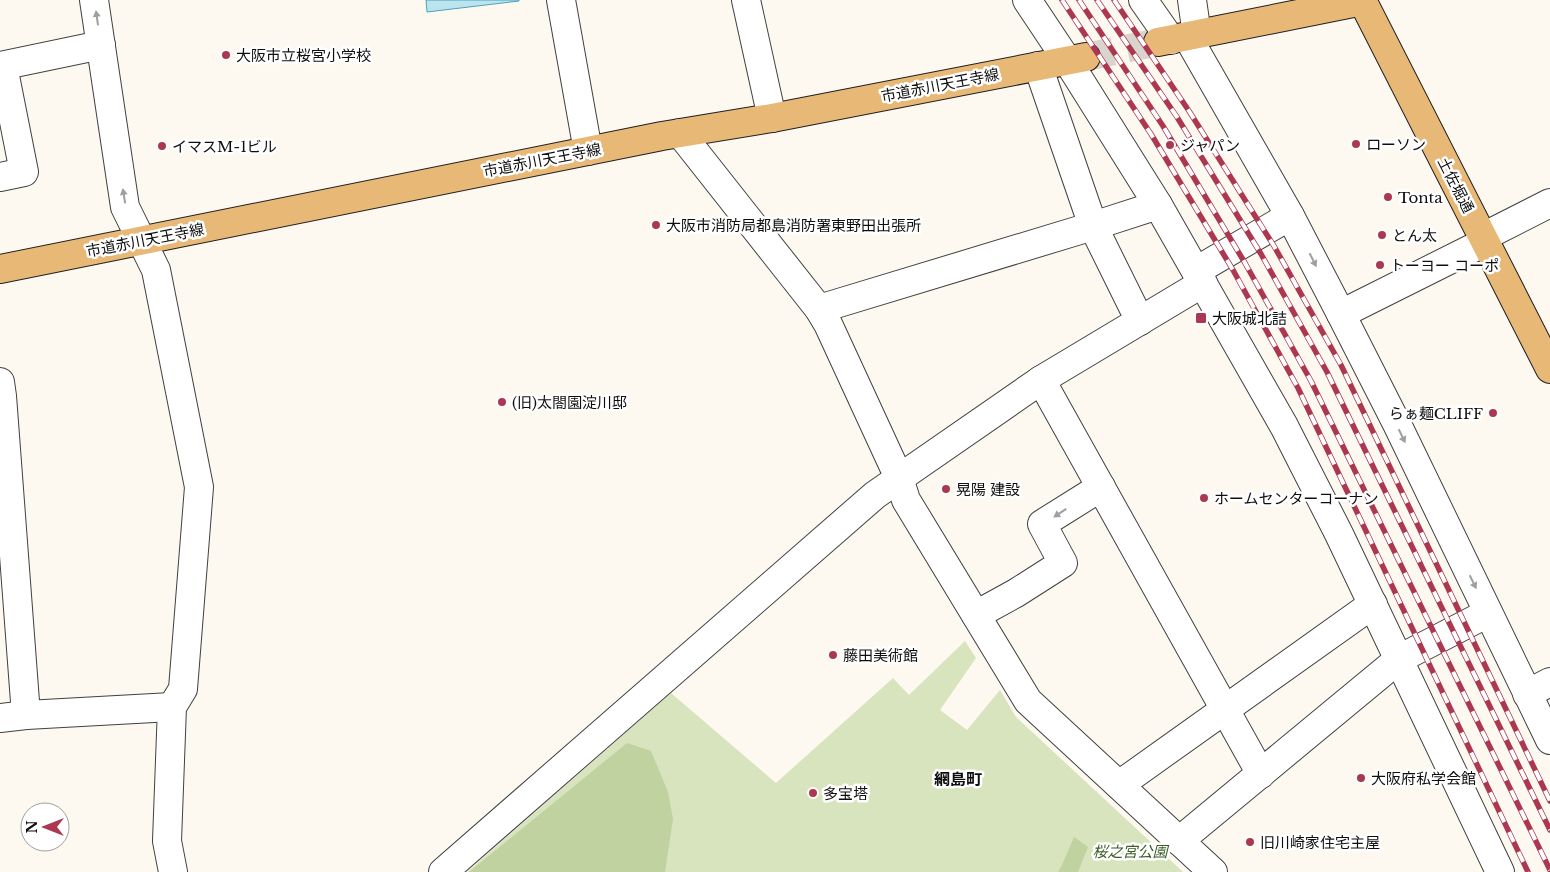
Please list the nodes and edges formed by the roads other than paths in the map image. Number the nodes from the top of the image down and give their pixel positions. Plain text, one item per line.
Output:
1 (94, 0) edge
2 (561, 0) edge
3 (746, 0) edge
4 (1027, 0) edge
5 (1143, 0) edge
6 (1192, 0) edge
7 (1362, 0) edge
8 (1178, 38) junction
9 (101, 45) junction
10 (1076, 58) junction
11 (2, 66) edge
12 (1038, 66) junction
13 (772, 118) junction
14 (680, 132) junction
15 (588, 151) junction
16 (0, 177) edge
17 (1550, 203) edge
18 (1158, 205) junction
19 (1290, 216) junction
20 (1093, 226) junction
21 (1484, 239) junction
22 (142, 241) junction
23 (0, 269) edge
24 (1199, 277) junction
25 (819, 309) junction
26 (1341, 314) junction
27 (1140, 321) junction
28 (1550, 369) edge
29 (1041, 380) junction
30 (0, 382) edge
31 (900, 478) junction
32 (1101, 487) junction
33 (1373, 604) junction
34 (1488, 614) junction
35 (976, 616) junction
36 (1399, 659) junction
37 (1539, 688) edge
38 (172, 707) junction
39 (1225, 709) junction
40 (13, 717) edge
41 (1550, 740) edge
42 (1261, 774) junction
43 (1119, 785) junction
44 (1197, 861) edge
45 (173, 872) edge
46 (443, 872) edge
47 (1500, 872) edge

9 -> 1 street
2 - 15 street
3 - 13 street
4 - 10 street
5 - 8 street
6 - 8 street
7 - 8 main road
7 - 21 main road, 土佐堀通
8 - 19 street
9 - 11 street
22 -> 9 street
10 - 12 main road, 市道赤川天王寺線
10 - 18 street
11 - 16 street
12 - 13 main road, 市道赤川天王寺線
12 - 20 street
13 - 14 main road, 市道赤川天王寺線
14 - 15 main road, 市道赤川天王寺線
14 - 25 street
15 - 22 main road, 市道赤川天王寺線
17 - 21 street
18 - 20 street
18 - 24 street
19 - 24 street
19 -> 26 street
20 - 25 street
20 - 27 street
21 - 26 street
21 - 28 main road, 土佐堀通
22 - 23 main road, 市道赤川天王寺線
22 - 38 street
24 - 27 street
24 - 33 street
25 - 31 street
26 -> 34 street
27 - 29 street
29 - 31 street
29 - 32 street
30 - 40 street
31 - 35 street
31 - 46 street
32 -> 35 street
32 - 39 street
33 - 36 street
33 - 39 street
34 - 36 street
34 - 37 street
35 - 43 street
36 - 42 street
36 - 47 street
37 - 41 street
38 - 40 street
38 - 45 street
39 - 42 street
39 - 43 street
42 - 44 street
43 - 44 street

